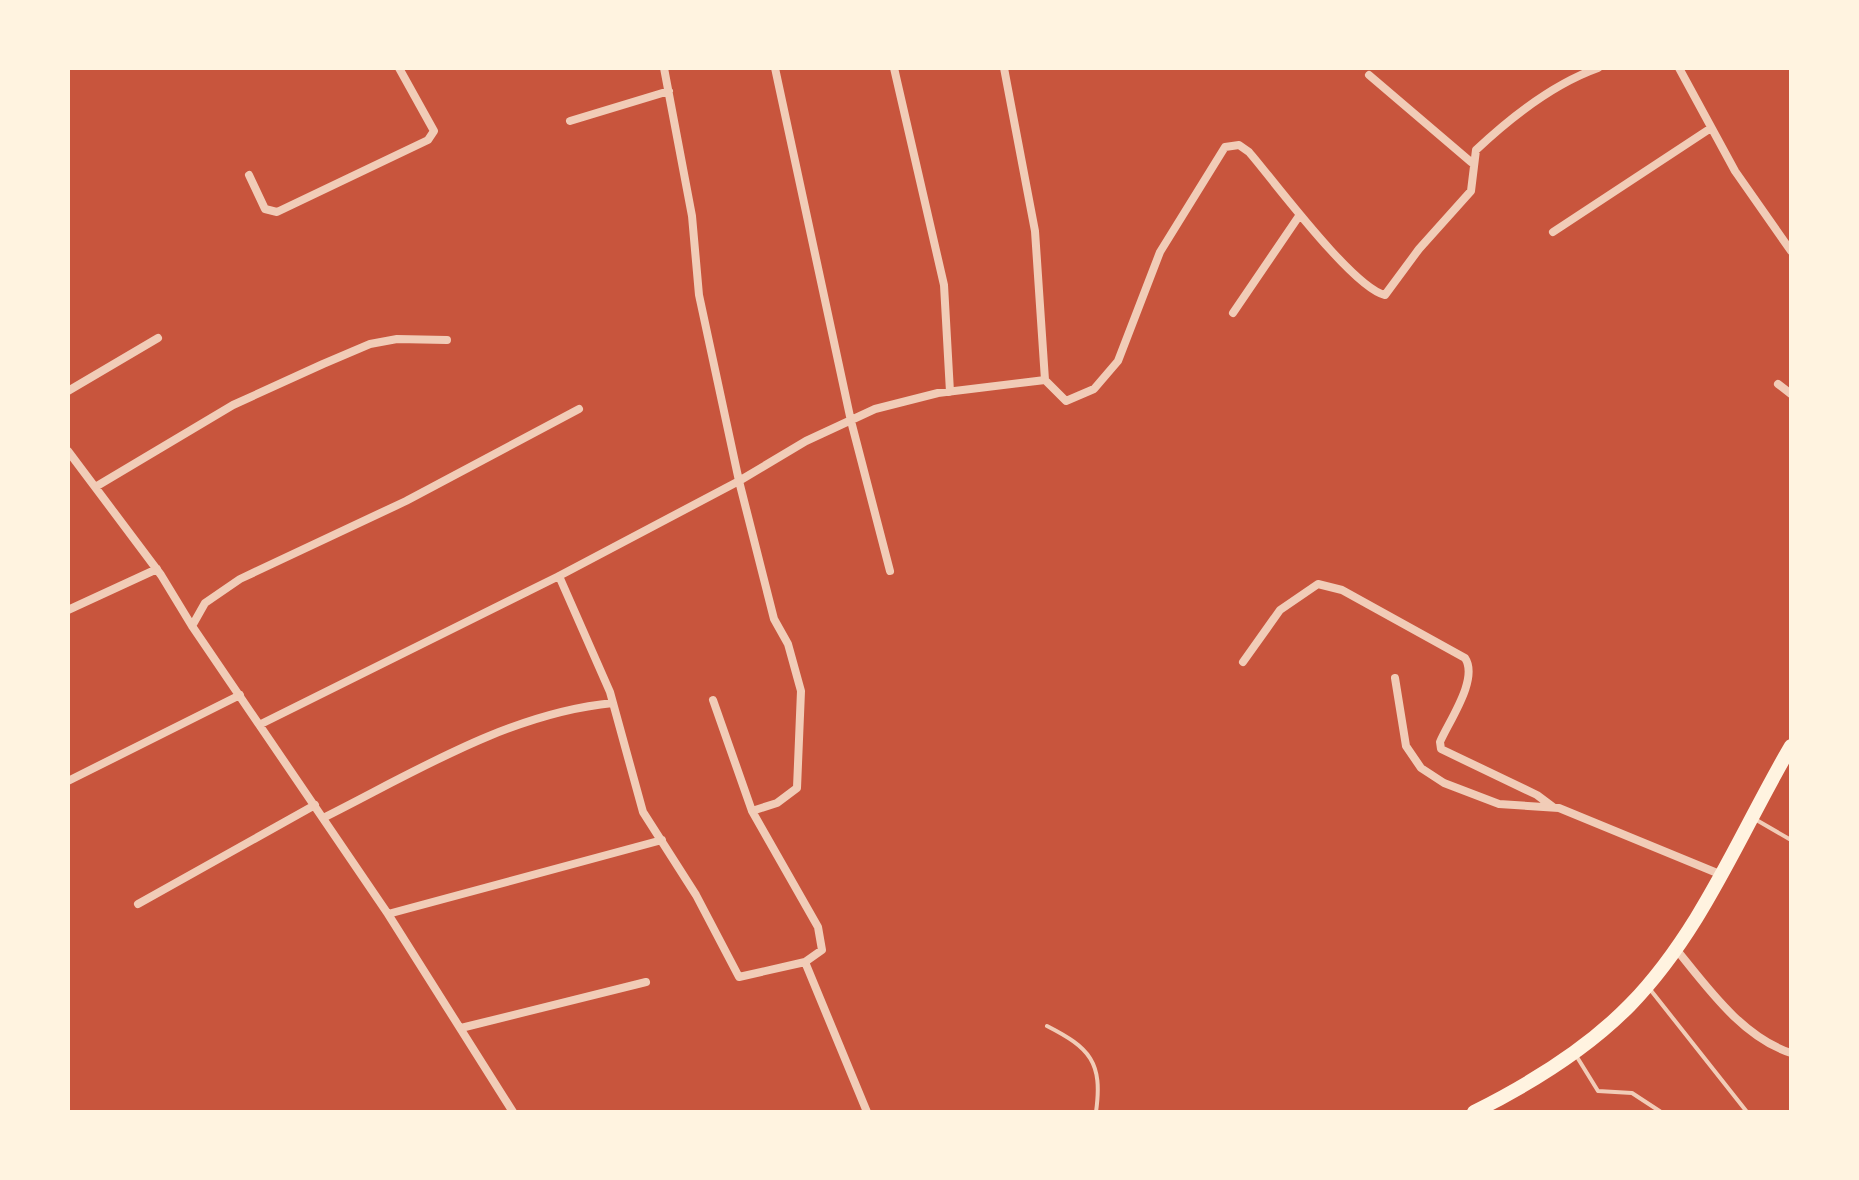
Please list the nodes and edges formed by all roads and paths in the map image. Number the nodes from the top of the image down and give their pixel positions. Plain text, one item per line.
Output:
1 (399, 68) edge
2 (664, 68) edge
3 (775, 68) edge
4 (894, 68) edge
5 (1004, 68) edge
6 (1598, 68) edge
7 (1679, 68) edge
8 (1369, 75) dead end
9 (669, 91) junction
10 (570, 121) dead end
11 (1711, 128) junction
12 (1471, 162) junction
13 (249, 175) dead end
14 (1299, 216) junction
15 (1553, 232) dead end
16 (1791, 251) edge
17 (1233, 313) dead end
18 (158, 338) dead end
19 (447, 340) dead end
20 (1045, 380) junction
21 (1778, 384) dead end
22 (68, 391) edge
23 (950, 392) junction
24 (1791, 394) edge
25 (579, 409) dead end
26 (851, 421) junction
27 (68, 451) edge
28 (739, 481) junction
29 (97, 486) junction
30 (157, 569) junction
31 (890, 571) dead end
32 (559, 576) junction
33 (68, 610) edge
34 (192, 626) junction
35 (1243, 662) dead end
36 (1395, 678) dead end
37 (240, 695) junction
38 (713, 700) dead end
39 (613, 703) junction
40 (261, 724) junction
41 (1791, 746) edge
42 (68, 781) edge
43 (315, 805) junction
44 (1553, 807) junction
45 (752, 811) junction
46 (1751, 817) junction
47 (323, 818) junction
48 (662, 840) junction
49 (1791, 840) edge
50 (1722, 875) junction
51 (138, 904) dead end
52 (388, 914) junction
53 (1676, 949) junction
54 (805, 962) junction
55 (646, 982) dead end
56 (1647, 986) junction
57 (1047, 1026) dead end
58 (461, 1028) junction
59 (1574, 1051) junction
60 (1791, 1053) edge
61 (513, 1112) edge
62 (867, 1112) edge
63 (1096, 1112) edge
64 (1474, 1112) edge
65 (1661, 1112) edge
66 (1747, 1112) edge

1 - 13 street
2 - 9 street
3 - 26 street
4 - 23 street
5 - 20 street
6 - 12 street
7 - 11 street
8 - 12 street
9 - 10 street
9 - 28 street
11 - 15 street
11 - 16 street
12 - 14 street
14 - 17 street
14 - 20 street
18 - 22 street
19 - 29 street
20 - 23 street
21 - 24 street
23 - 26 street
25 - 34 street
26 - 28 street
26 - 31 street
27 - 29 street
28 - 32 street
28 - 45 street
29 - 30 street
30 - 33 street
30 - 34 street
32 - 39 street
32 - 40 street
34 - 37 street
35 - 44 street
36 - 44 street
37 - 40 street
37 - 42 street
38 - 45 street
39 - 47 street
39 - 48 street
40 - 43 street
41 - 46 highway
43 - 47 street
43 - 51 street
44 - 50 street
45 - 54 street
46 - 49 lane
46 - 50 highway
47 - 52 street
48 - 52 street
48 - 54 street
50 - 53 highway
52 - 58 street
53 - 56 highway
53 - 60 street
54 - 62 street
55 - 58 street
56 - 59 highway
56 - 66 lane
57 - 63 lane
58 - 61 street
59 - 64 highway
59 - 65 lane

